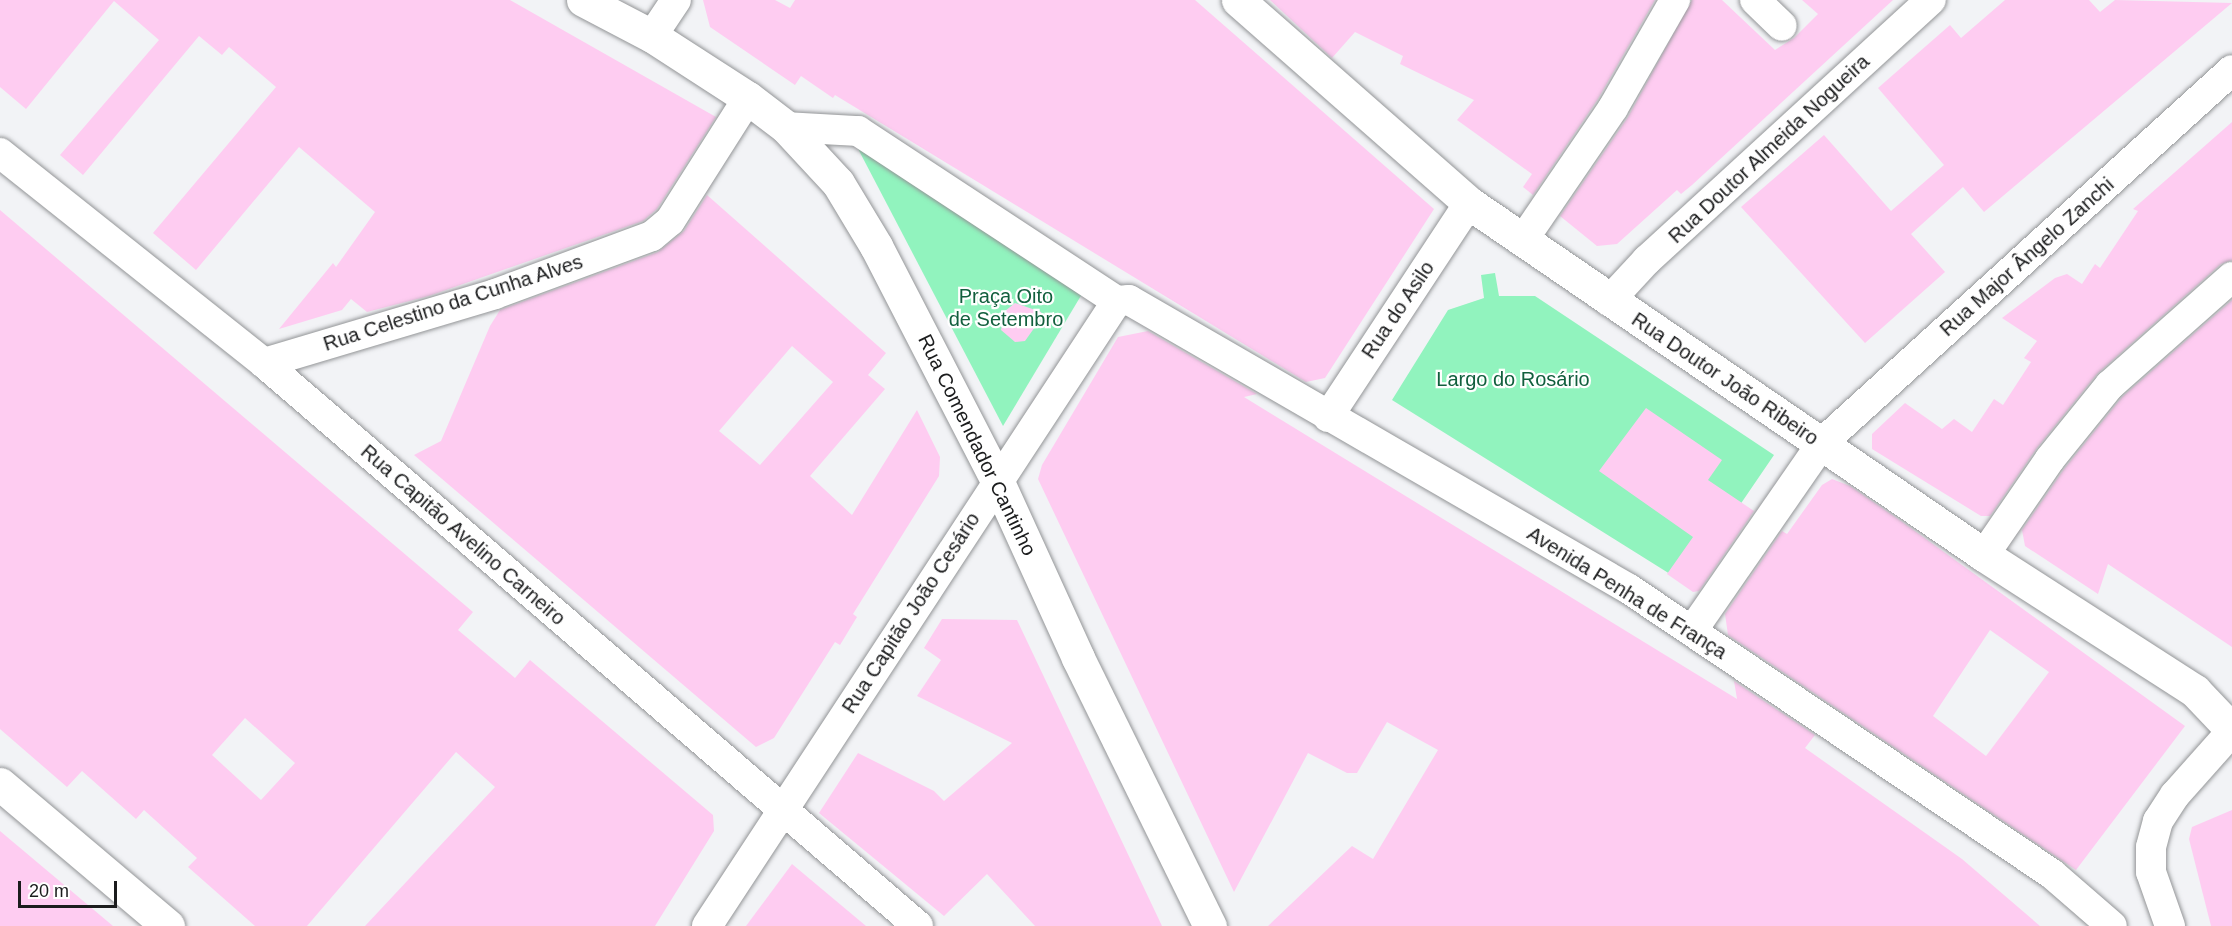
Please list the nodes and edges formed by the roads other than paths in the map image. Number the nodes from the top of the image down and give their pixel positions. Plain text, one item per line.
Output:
1 (583, 0) edge
2 (676, 0) edge
3 (1238, 0) edge
4 (1675, 0) edge
5 (1755, 0) edge
6 (1931, 0) edge
7 (1782, 26) dead end
8 (652, 36) junction
9 (2232, 70) edge
10 (748, 98) junction
11 (786, 127) junction
12 (0, 153) edge
13 (1469, 203) junction
14 (1523, 240) junction
15 (2232, 277) edge
16 (1117, 301) junction
17 (1609, 301) junction
18 (264, 363) junction
19 (1328, 417) junction
20 (1822, 443) junction
21 (997, 480) junction
22 (1984, 555) junction
23 (1692, 631) junction
24 (2232, 731) edge
25 (0, 784) edge
26 (782, 812) junction
27 (168, 926) edge
28 (707, 926) edge
29 (918, 926) edge
30 (1210, 926) edge
31 (2112, 926) edge
32 (2169, 926) edge

1 - 8 main road
2 - 8 street
3 - 13 main road, Rua Doutor João Ribeiro
4 - 14 street
5 - 7 street
6 - 17 street, Rua Doutor Almeida Nogueira
8 - 10 main road, Rua Comendador Cantinho
9 - 20 street, Rua Major Ângelo Zanchi
10 - 11 main road, Rua Comendador Cantinho
10 - 18 street, Rua Celestino da Cunha Alves
11 - 16 street, Avenida Penha de França
11 - 21 main road, Rua Comendador Cantinho
12 - 18 street, Rua Capitão Avelino Carneiro
13 - 14 main road, Rua Doutor João Ribeiro
13 - 19 street, Rua do Asilo
14 - 17 main road, Rua Doutor João Ribeiro
15 - 22 street
16 - 19 street, Avenida Penha de França
16 - 21 street, Rua Capitão João Cesário
17 - 20 main road, Rua Doutor João Ribeiro
18 - 26 street, Rua Capitão Avelino Carneiro
19 - 23 street, Avenida Penha de França
20 - 22 main road, Rua Doutor João Ribeiro
20 - 23 street
21 - 26 street, Rua Capitão João Cesário
21 - 30 main road, Rua Comendador Cantinho
22 - 24 main road, Rua Doutor João Ribeiro
23 - 31 street, Avenida Penha de França
24 - 32 street
25 - 27 main road
26 - 28 street, Rua Capitão João Cesário
26 - 29 street, Rua Capitão Avelino Carneiro

